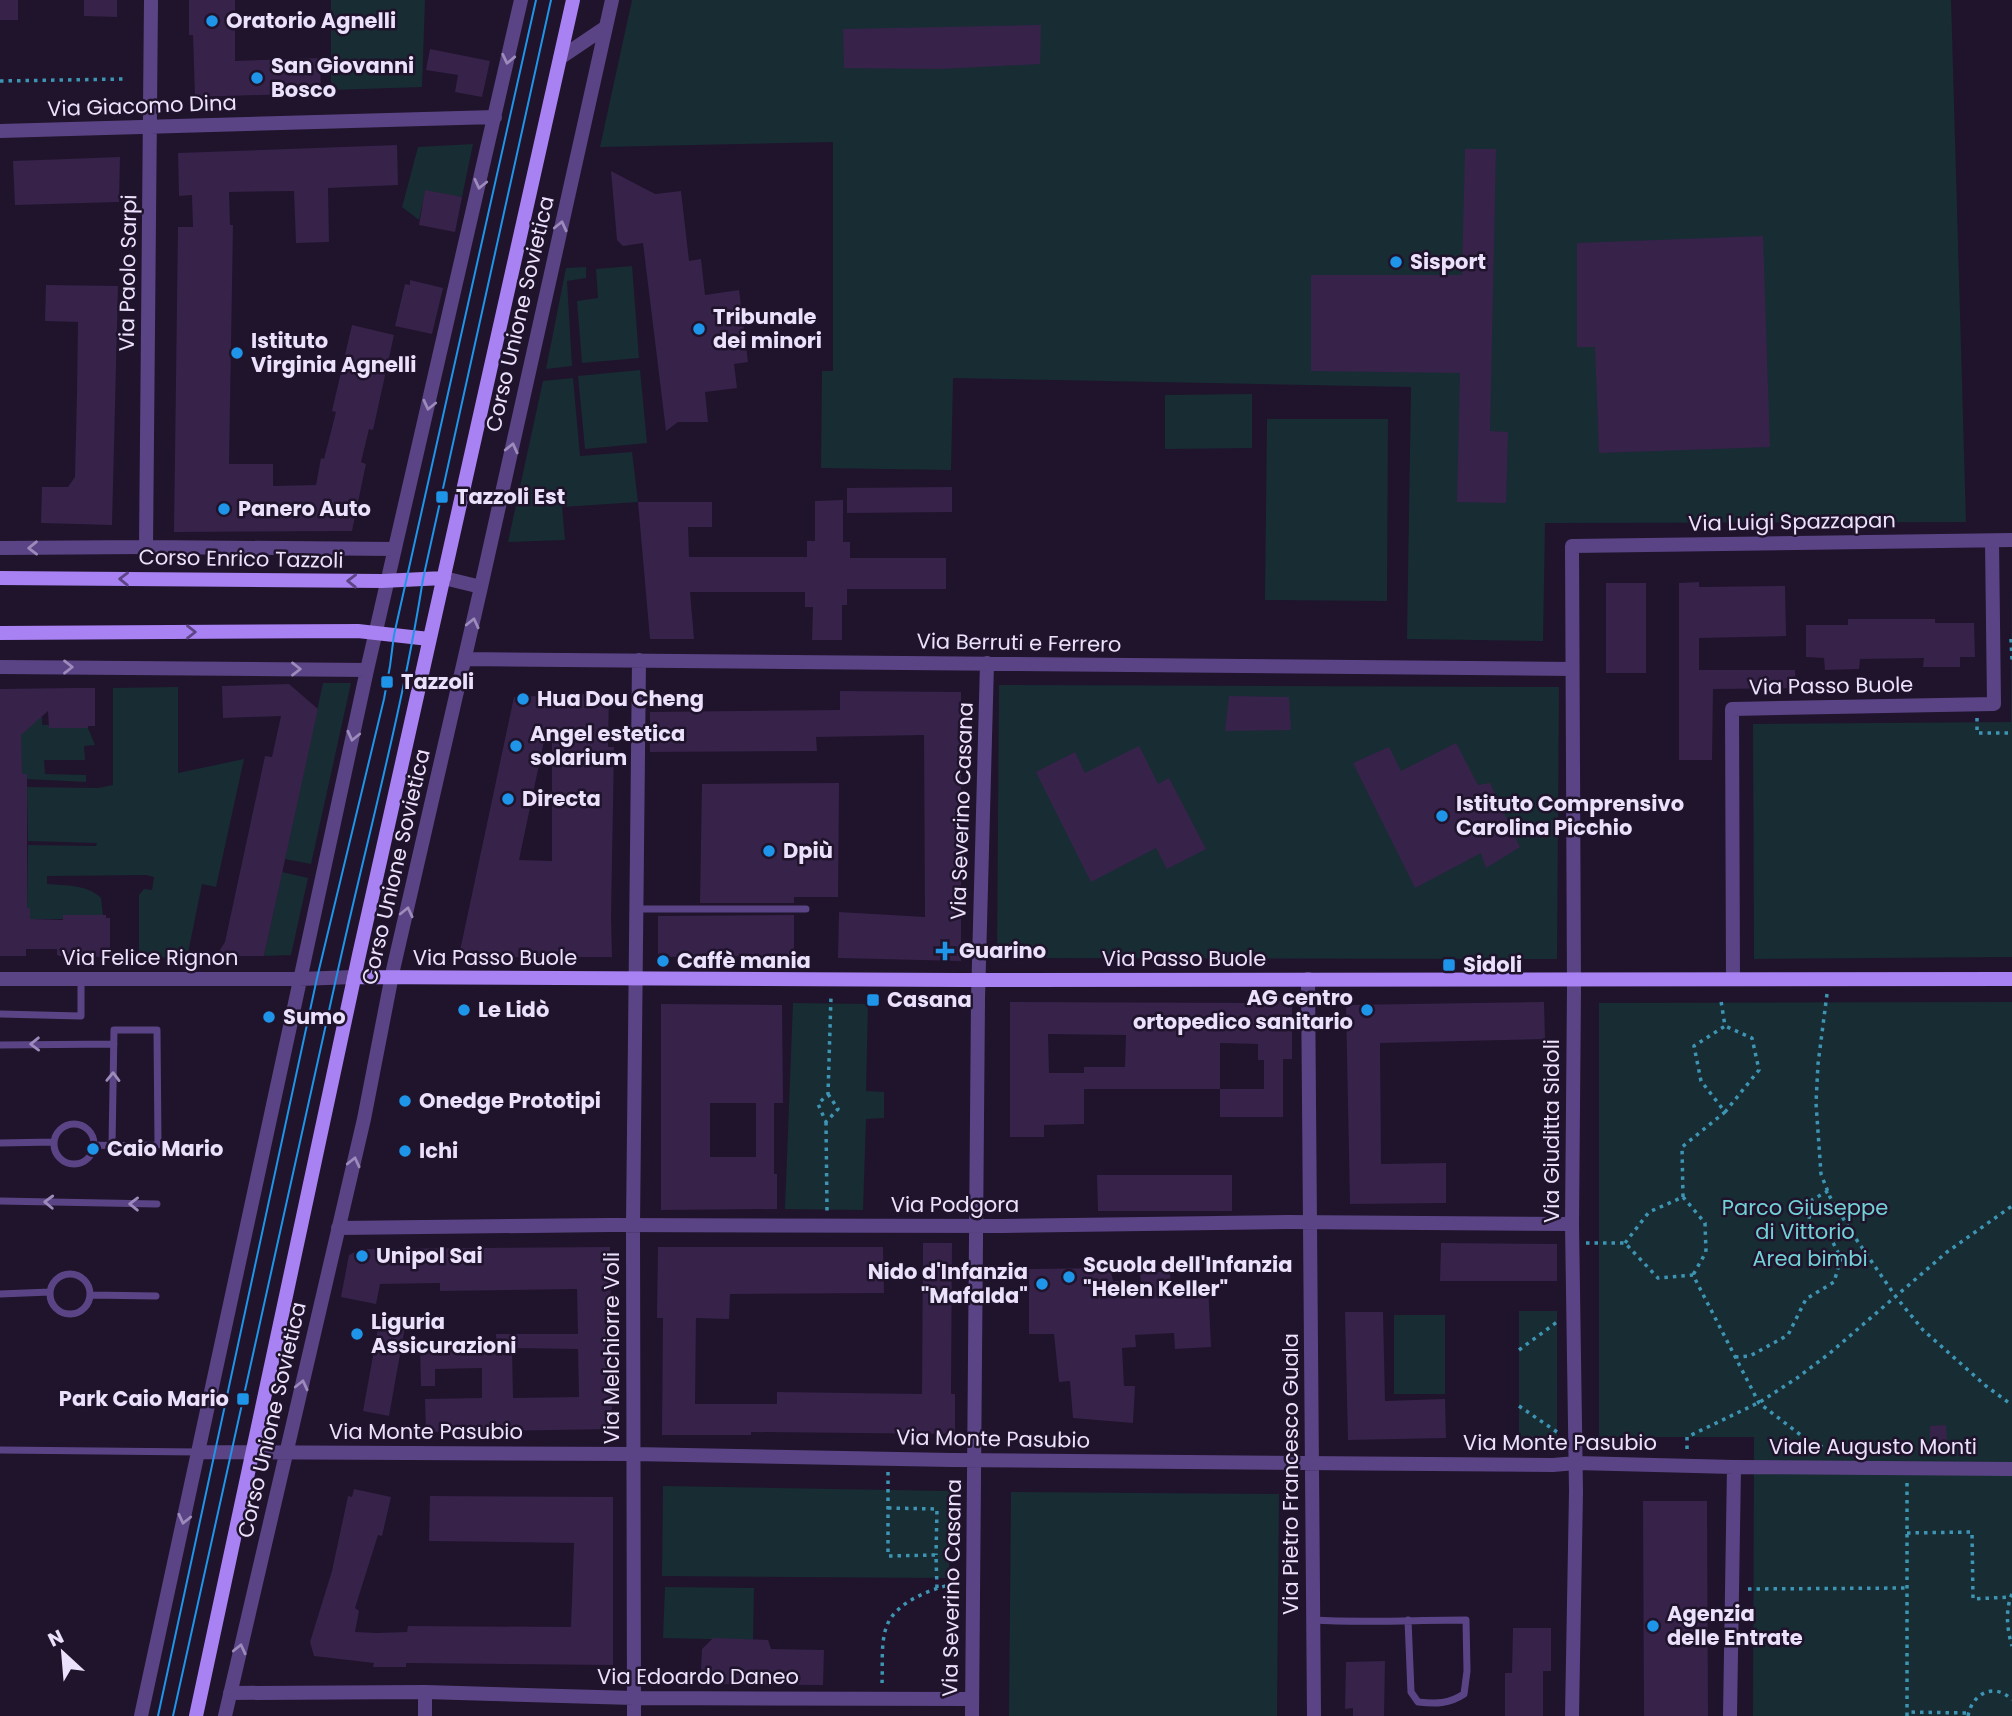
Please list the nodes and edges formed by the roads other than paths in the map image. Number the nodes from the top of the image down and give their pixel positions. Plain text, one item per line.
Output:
1 (151, 0) edge
2 (521, 0) edge
3 (573, 0) edge
4 (612, 0) edge
5 (606, 27) junction
6 (560, 58) junction
7 (495, 117) junction
8 (150, 127) junction
9 (0, 131) edge
10 (2012, 540) edge
11 (1992, 541) junction
12 (146, 547) junction
13 (1572, 547) joint
14 (0, 548) edge
15 (395, 549) junction
16 (0, 578) edge
17 (444, 578) junction
18 (388, 581) junction
19 (481, 587) junction
20 (0, 633) edge
21 (376, 633) junction
22 (429, 639) junction
23 (465, 659) junction
24 (639, 660) junction
25 (987, 663) junction
26 (0, 667) edge
27 (1572, 669) junction
28 (367, 670) junction
29 (636, 909) junction
30 (806, 909) dead end
31 (354, 977) junction
32 (1573, 978) junction
33 (1733, 978) junction
34 (0, 979) edge
35 (81, 979) junction
36 (299, 979) junction
37 (391, 979) junction
38 (635, 979) junction
39 (1308, 979) junction
40 (2012, 979) edge
41 (979, 980) junction
42 (0, 1014) edge
43 (114, 1044) junction
44 (0, 1045) edge
45 (53, 1142) junction
46 (0, 1143) edge
47 (95, 1145) junction
48 (112, 1145) junction
49 (0, 1201) edge
50 (157, 1204) dead end
51 (1311, 1223) junction
52 (1572, 1224) junction
53 (633, 1225) junction
54 (975, 1226) junction
55 (338, 1228) junction
56 (50, 1292) junction
57 (0, 1294) edge
58 (91, 1295) junction
59 (156, 1296) dead end
60 (0, 1450) edge
61 (199, 1452) junction
62 (287, 1452) junction
63 (252, 1453) junction
64 (634, 1454) junction
65 (975, 1460) junction
66 (1313, 1462) junction
67 (1576, 1463) junction
68 (1734, 1467) junction
69 (2012, 1469) edge
70 (1312, 1620) junction
71 (1408, 1620) junction
72 (425, 1692) junction
73 (230, 1693) junction
74 (634, 1698) junction
75 (971, 1699) junction
76 (141, 1716) edge
77 (196, 1716) edge
78 (225, 1716) edge
79 (425, 1716) edge
80 (634, 1716) edge
81 (972, 1716) edge
82 (1314, 1716) edge
83 (1572, 1716) edge
84 (1730, 1716) edge

1 - 8 street, Via Paolo Sarpi
2 -> 7 street
3 - 6 street, Corso Unione Sovietica
4 - 5 street, Corso Unione Sovietica
5 - 6 street
19 -> 5 street, Corso Unione Sovietica
6 - 17 street, Corso Unione Sovietica
7 - 8 street, Via Giacomo Dina
7 -> 15 street
8 - 9 street, Via Giacomo Dina
8 - 12 street, Via Paolo Sarpi
10 - 11 street, Via Luigi Spazzapan
11 - 13 street, Via Luigi Spazzapan
11 - 33 street, Via Passo Buole
12 -> 14 street, Corso Enrico Tazzoli
12 - 15 street, Corso Enrico Tazzoli
13 - 27 street, Via Giuditta Sidoli
15 - 18 street
18 -> 16 street, Corso Enrico Tazzoli
17 - 18 street, Corso Enrico Tazzoli
17 - 19 street, Corso Enrico Tazzoli
17 - 22 street, Corso Unione Sovietica
18 - 21 street
23 -> 19 street, Corso Unione Sovietica
20 -> 21 street
21 - 22 street
21 - 28 street
22 - 31 street, Corso Unione Sovietica
23 - 24 street, Via Berruti e Ferrero
37 -> 23 street, Corso Unione Sovietica
24 - 25 street, Via Berruti e Ferrero
24 - 29 street
25 - 27 street, Via Berruti e Ferrero
25 - 41 street, Via Severino Casana
26 -> 28 street
27 - 32 street, Via Giuditta Sidoli
28 -> 36 street
29 - 30 lane
29 - 38 street
31 - 36 street, Corso Unione Sovietica
31 - 37 street, Via Passo Buole
31 - 63 street, Corso Unione Sovietica
32 - 33 street, Via Passo Buole
32 - 39 street, Via Passo Buole
32 - 52 street, Via Giuditta Sidoli
33 - 40 street, Via Passo Buole
34 - 35 street, Via Felice Rignon
35 - 36 street, Via Felice Rignon
35 - 42 lane
36 - 61 street
37 - 38 street, Via Passo Buole
55 -> 37 street, Corso Unione Sovietica
38 - 41 street, Via Passo Buole
38 - 53 street, Via Melchiorre Voli
39 - 41 street, Via Passo Buole
39 - 51 street, Via Pietro Francesco Guala
41 - 54 street, Via Severino Casana
43 -> 44 lane
48 -> 43 lane
43 - 48 lane
45 - 46 lane
45 - 47 lane
45 - 47 lane
47 - 48 lane
50 -> 49 lane
51 - 52 street, Via Podgora
51 - 54 street, Via Podgora
51 - 66 street, Via Pietro Francesco Guala
52 - 67 street, Via Giuditta Sidoli
53 - 54 street, Via Podgora
53 - 55 street, Via Podgora
53 - 64 street, Via Melchiorre Voli
54 - 65 street, Via Severino Casana
62 -> 55 street, Corso Unione Sovietica
56 - 57 lane
56 - 58 lane
56 - 58 lane
58 - 59 lane
60 - 61 lane
61 - 63 street, Corso Unione Sovietica
61 -> 76 street
62 - 63 street, Via Monte Pasubio
62 - 64 street, Via Monte Pasubio
73 -> 62 street, Corso Unione Sovietica
63 - 77 street, Corso Unione Sovietica
64 - 65 street, Via Monte Pasubio
64 - 74 street, Via Melchiorre Voli
65 - 66 street, Via Monte Pasubio
65 - 75 street, Via Severino Casana
66 - 67 street, Via Monte Pasubio
66 - 70 street, Via Pietro Francesco Guala
67 - 68 street, Via Monte Pasubio
67 - 83 street, Via Giuditta Sidoli
68 - 69 street, Viale Augusto Monti
68 - 84 street
70 - 71 lane
70 - 82 street, Via Pietro Francesco Guala
71 - 71 lane
72 - 73 street, Via Edoardo Daneo
72 - 74 street, Via Edoardo Daneo
72 - 79 street
73 - 78 street, Corso Unione Sovietica
74 - 75 street, Via Edoardo Daneo
74 - 80 street, Via Melchiorre Voli
75 - 81 street, Via Severino Casana

